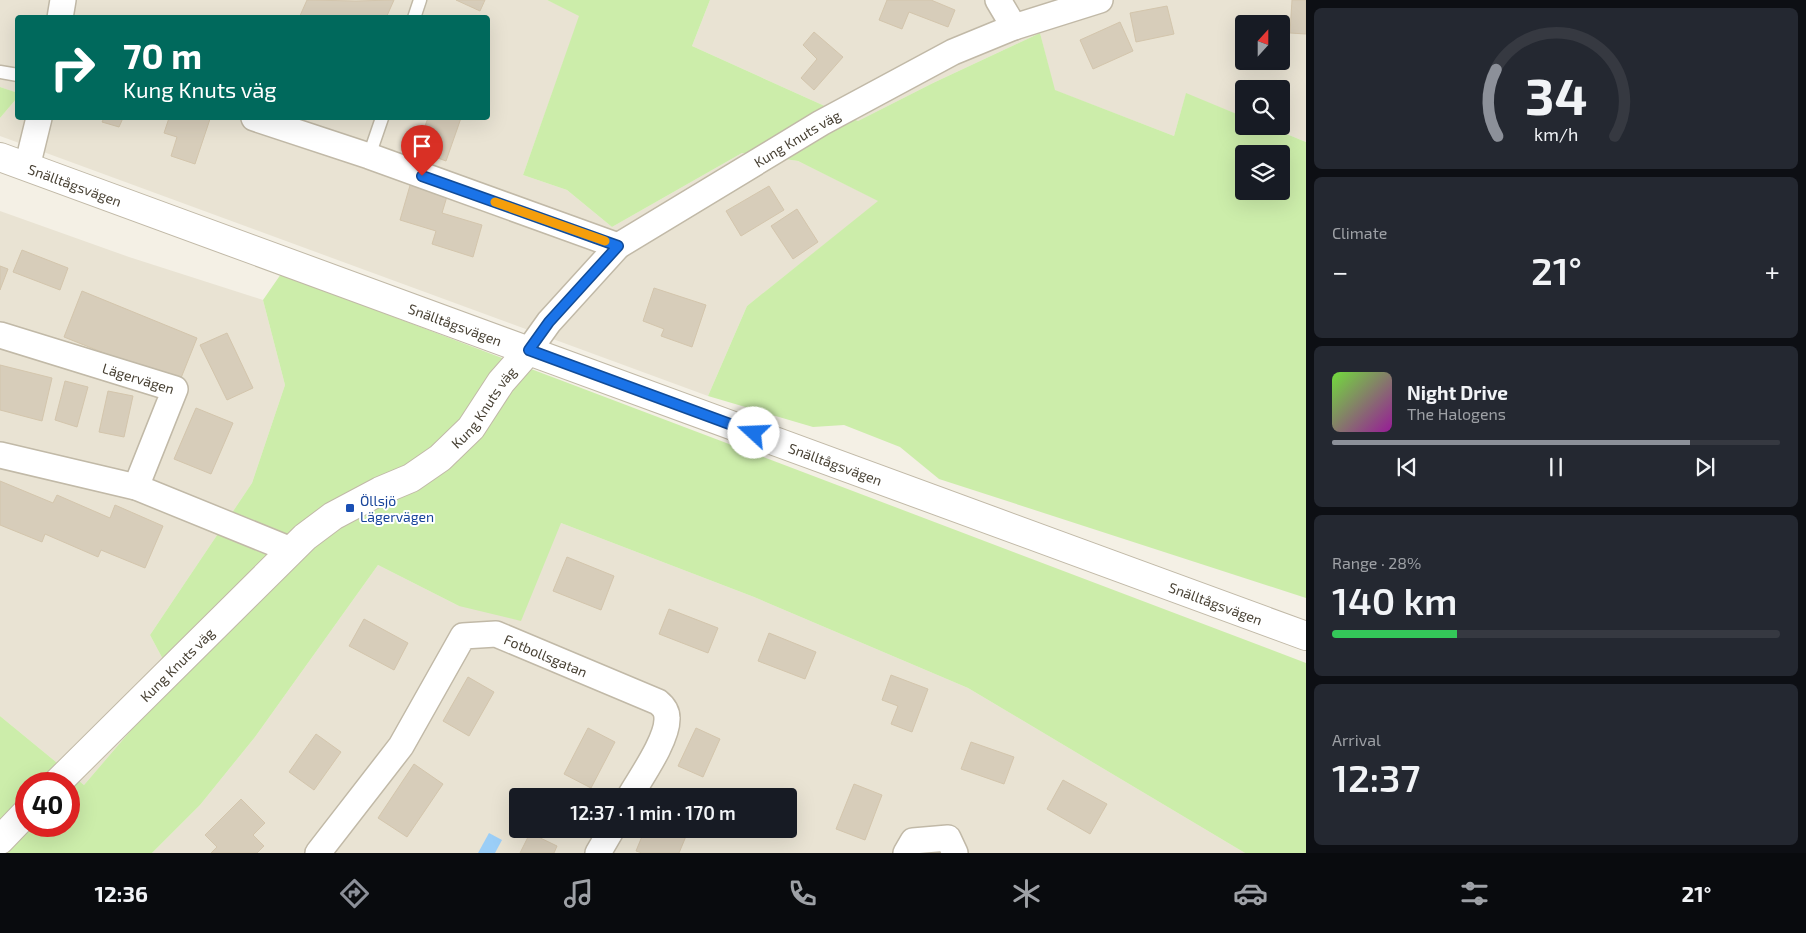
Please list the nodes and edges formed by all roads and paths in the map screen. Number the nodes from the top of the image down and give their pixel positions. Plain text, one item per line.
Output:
1 (63, 0) edge
2 (420, 0) edge
3 (998, 0) edge
4 (1100, 0) edge
5 (60, 15) edge
6 (415, 15) edge
7 (1014, 27) junction
8 (0, 72) edge
9 (15, 74) edge
10 (38, 120) edge
11 (260, 120) edge
12 (381, 120) edge
13 (369, 156) junction
14 (0, 157) edge
15 (27, 167) junction
16 (618, 246) junction
17 (0, 335) edge
18 (529, 350) junction
19 (0, 455) edge
20 (136, 487) junction
21 (290, 550) junction
22 (1306, 636) edge
23 (68, 772) edge
24 (634, 788) edge
25 (15, 824) edge
26 (607, 838) edge
27 (0, 840) edge
28 (318, 853) edge
29 (598, 853) edge
30 (906, 853) edge
31 (955, 853) edge

1 - 5 street
2 - 6 lane
3 - 7 street
4 - 7 street, Kung Knuts väg
7 - 16 street, Kung Knuts väg
8 - 9 lane
10 - 15 street
11 - 13 street
12 - 13 lane
13 - 16 street
14 - 15 street, Snälltågsvägen
15 - 18 street, Snälltågsvägen
16 - 18 street, Kung Knuts väg
17 - 20 street, Lägervägen
18 - 21 street, Kung Knuts väg
18 - 22 street, Snälltågsvägen
19 - 20 street
20 - 21 street
21 - 23 street, Kung Knuts väg
24 - 28 street, Fotbollsgatan
25 - 27 street
26 - 29 street
30 - 31 street

